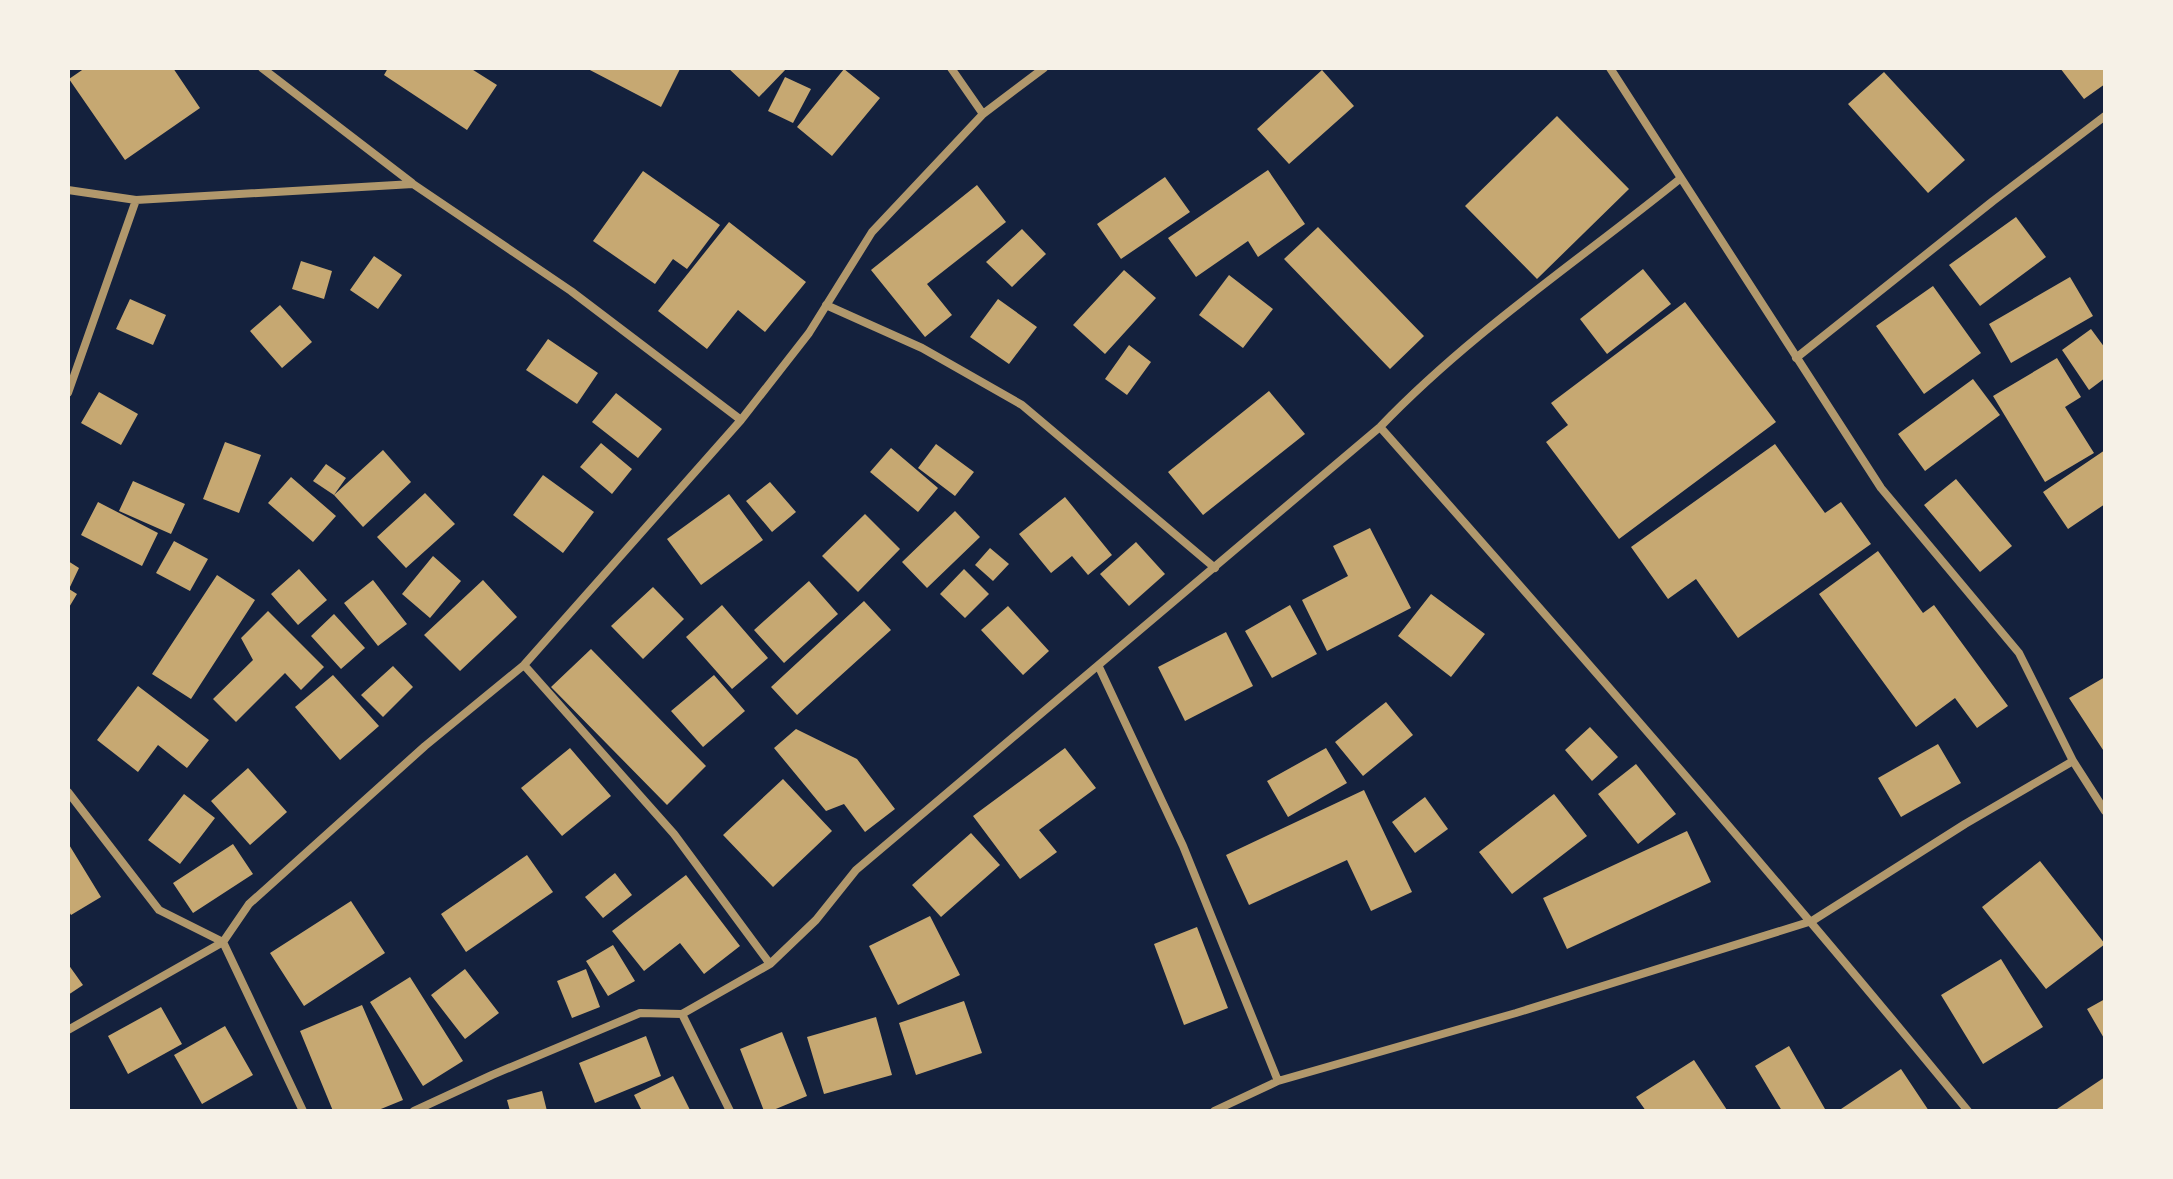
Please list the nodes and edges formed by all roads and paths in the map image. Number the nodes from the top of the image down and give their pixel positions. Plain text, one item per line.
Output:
1 (262, 68) edge
2 (951, 68) edge
3 (1044, 68) edge
4 (1610, 68) edge
5 (983, 114) junction
6 (2105, 116) edge
7 (1681, 178) junction
8 (413, 184) junction
9 (68, 190) edge
10 (136, 200) junction
11 (826, 305) junction
12 (1796, 358) junction
13 (68, 393) edge
14 (741, 420) junction
15 (1380, 427) junction
16 (1215, 568) junction
17 (524, 665) junction
18 (1099, 667) junction
19 (2073, 761) junction
20 (68, 792) edge
21 (2105, 811) edge
22 (1812, 921) junction
23 (223, 942) junction
24 (770, 964) junction
25 (682, 1014) junction
26 (68, 1030) edge
27 (1278, 1081) junction
28 (303, 1111) edge
29 (414, 1111) edge
30 (730, 1111) edge
31 (1214, 1111) edge
32 (1968, 1111) edge

1 - 8 street
2 - 5 street
3 - 5 street
4 - 7 street
5 - 11 street
6 - 12 street
7 - 12 street
7 - 15 street
8 - 10 street
8 - 14 street
9 - 10 street
10 - 13 street
11 - 14 street
11 - 16 street
12 - 19 street
14 - 17 street
15 - 16 street
15 - 22 street
16 - 18 street
17 - 23 street
17 - 24 street
18 - 24 street
18 - 27 street
19 - 21 street
19 - 22 street
20 - 23 street
22 - 27 street
22 - 32 street
23 - 26 street
23 - 28 street
24 - 25 street
25 - 29 street
25 - 30 street
27 - 31 street

